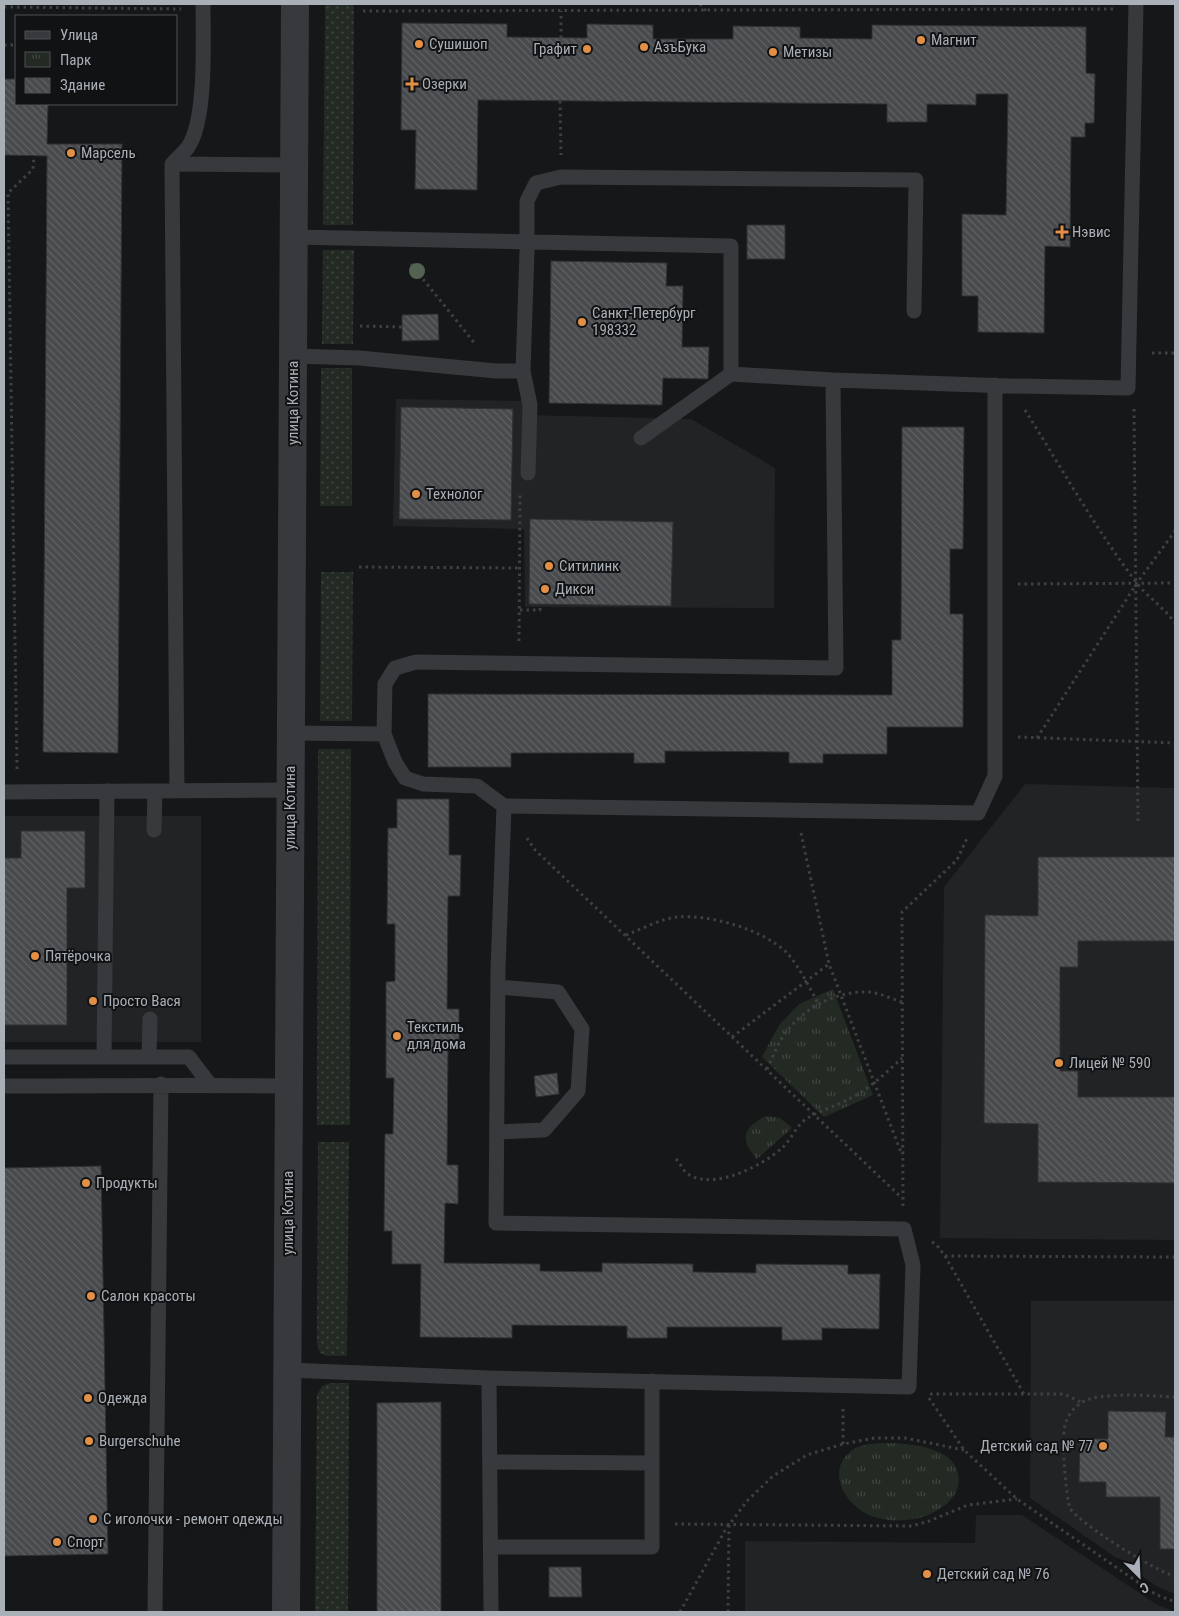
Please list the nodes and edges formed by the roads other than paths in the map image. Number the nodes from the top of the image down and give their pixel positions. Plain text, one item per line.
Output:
1 (295, 4) edge
2 (203, 6) edge
3 (1136, 6) edge
4 (172, 164) junction
5 (294, 165) junction
6 (294, 236) junction
7 (527, 246) junction
8 (914, 311) dead end
9 (294, 356) junction
10 (523, 372) junction
11 (731, 374) junction
12 (833, 380) junction
13 (995, 385) junction
14 (641, 438) dead end
15 (528, 473) road end
16 (291, 733) junction
17 (384, 734) junction
18 (290, 790) junction
19 (107, 791) junction
20 (155, 791) junction
21 (177, 791) junction
22 (10, 792) edge
23 (504, 806) junction
24 (154, 830) dead end
25 (498, 987) junction
26 (150, 1019) dead end
27 (104, 1056) junction
28 (149, 1056) junction
29 (4, 1057) edge
30 (161, 1084) junction
31 (4, 1086) edge
32 (211, 1086) junction
33 (288, 1086) junction
34 (498, 1132) junction
35 (287, 1370) junction
36 (489, 1378) junction
37 (652, 1380) junction
38 (490, 1462) junction
39 (652, 1463) junction
40 (491, 1547) junction
41 (155, 1612) edge
42 (286, 1612) edge
43 (491, 1612) edge

1 - 5 street, улица Котина
2 - 4 lane
3 - 13 lane
4 - 5 lane
4 - 21 lane
5 - 6 street, улица Котина
6 - 7 lane
6 - 9 street, улица Котина
7 - 8 lane
7 - 10 lane
7 - 11 lane
9 - 10 lane
9 - 16 street, улица Котина
10 - 15 lane
11 - 12 lane
11 - 14 lane
12 - 13 lane
12 - 17 lane
13 - 23 lane
16 - 17 lane
16 - 18 street, улица Котина
17 - 23 lane
18 - 21 lane
18 - 33 street, улица Котина
19 - 20 lane
19 - 22 lane
19 - 27 lane
20 - 21 lane
20 - 24 lane
23 - 25 lane
25 - 34 lane
25 - 34 lane
26 - 28 lane
27 - 28 lane
27 - 29 lane
28 - 32 lane
30 - 31 lane
30 - 32 lane
30 - 41 lane
32 - 33 lane
33 - 35 street, улица Котина
34 - 37 lane
35 - 36 lane
35 - 42 street, улица Котина
36 - 37 lane
36 - 38 lane
37 - 39 lane
38 - 39 lane
38 - 40 lane
39 - 40 lane
40 - 43 lane

